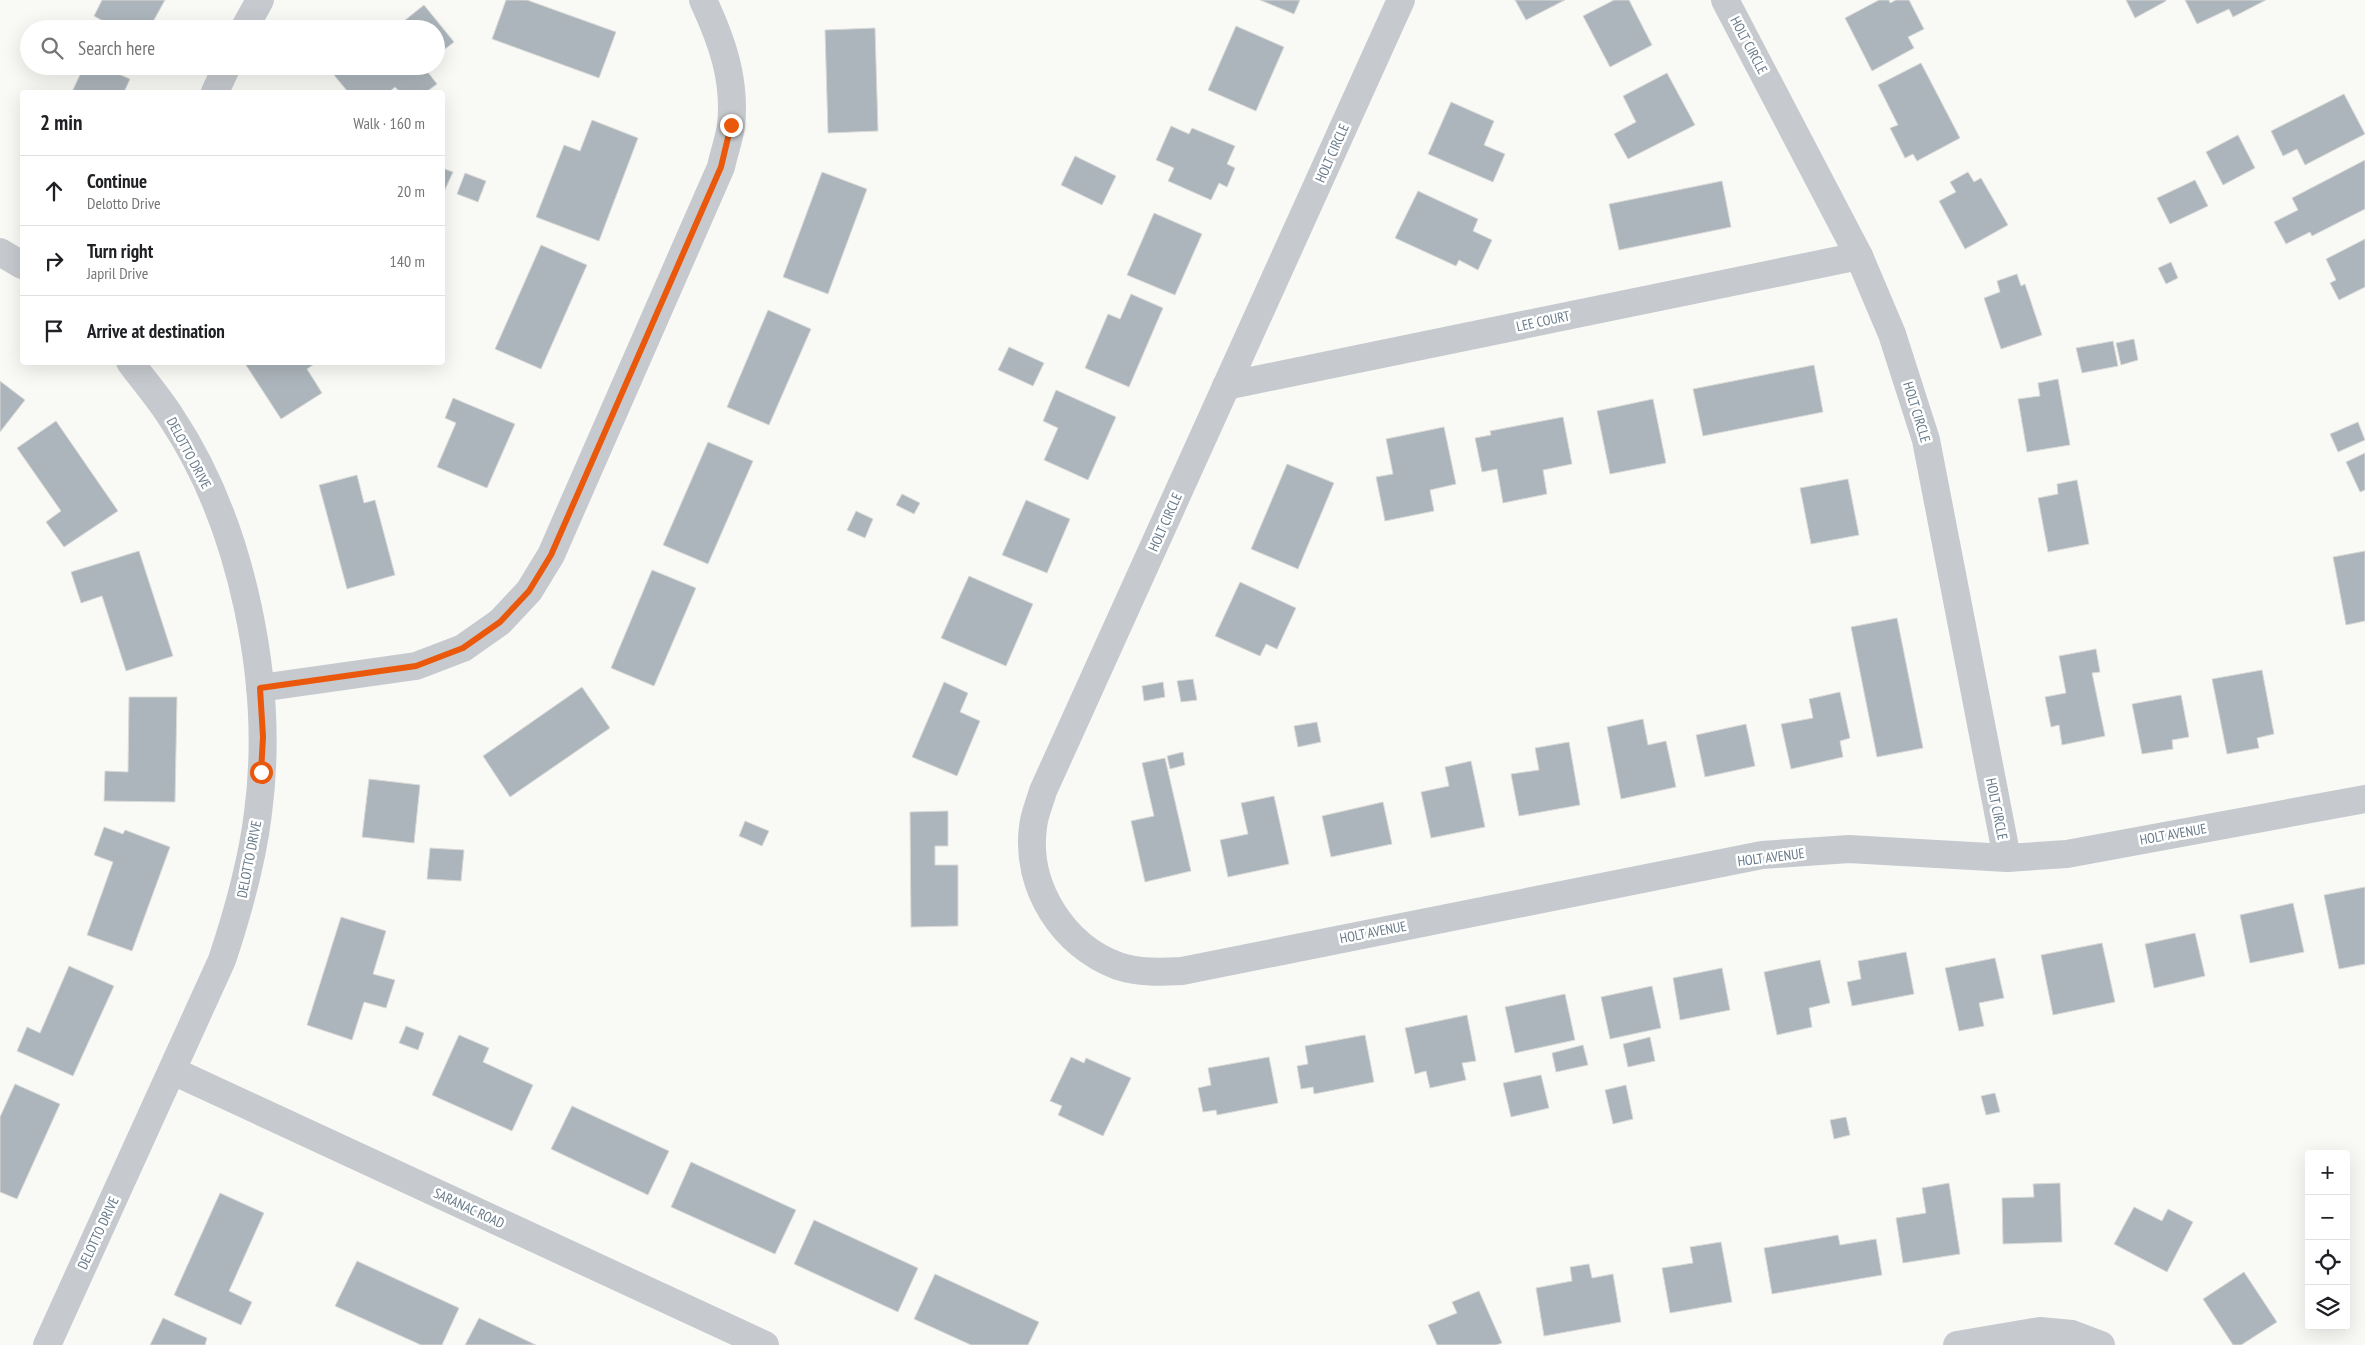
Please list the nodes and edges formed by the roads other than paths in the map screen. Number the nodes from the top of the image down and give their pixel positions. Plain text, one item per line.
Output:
1 (260, 0) edge
2 (703, 0) edge
3 (1401, 0) edge
4 (1725, 0) edge
5 (249, 20) edge
6 (223, 75) edge
7 (216, 90) edge
8 (0, 252) edge
9 (1859, 256) junction
10 (20, 264) edge
11 (132, 365) edge
12 (1226, 386) junction
13 (260, 688) junction
14 (2365, 799) edge
15 (2007, 858) junction
16 (1182, 970) joint
17 (173, 1071) junction
18 (47, 1345) edge
19 (765, 1345) edge
20 (1957, 1345) edge
21 (2101, 1345) edge

1 - 5 street
2 - 13 street
3 - 12 street, HOLT CIRCLE
4 - 9 street, HOLT CIRCLE
6 - 7 street
8 - 10 street
9 - 12 street, LEE COURT
9 - 15 street, HOLT CIRCLE
11 - 13 street, DELOTTO DRIVE
12 - 16 street, HOLT CIRCLE
13 - 17 street, DELOTTO DRIVE
14 - 15 street, HOLT AVENUE
15 - 16 street, HOLT AVENUE
17 - 18 street, DELOTTO DRIVE
17 - 19 street, SARANAC ROAD
20 - 21 street

